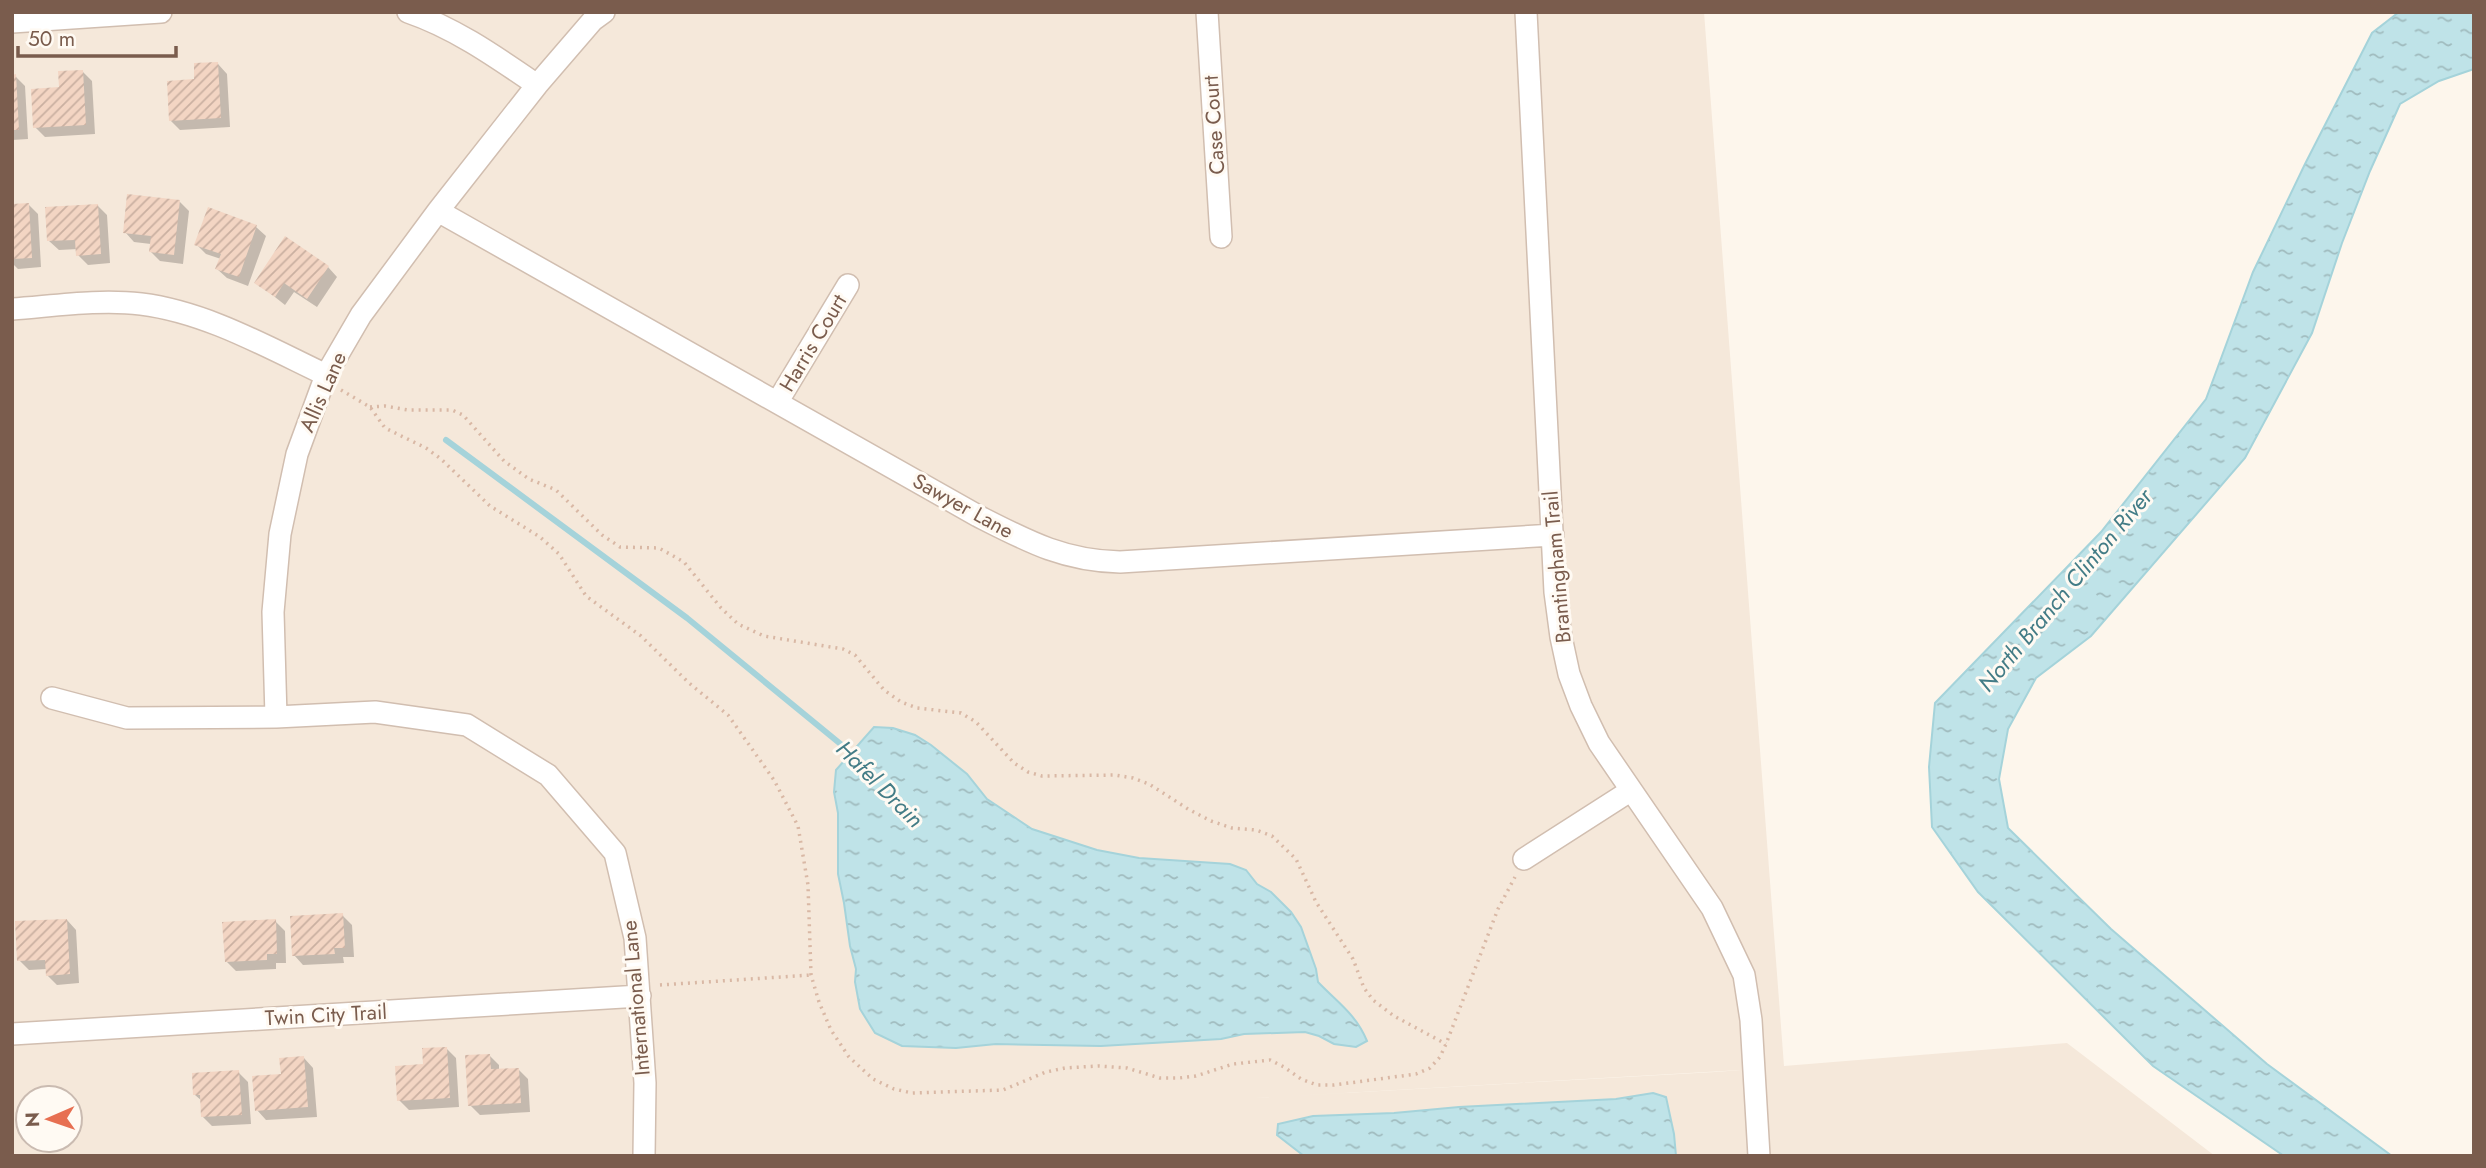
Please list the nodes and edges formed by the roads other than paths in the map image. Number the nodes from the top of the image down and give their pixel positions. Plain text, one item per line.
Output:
1 (162, 12) edge
2 (408, 12) edge
3 (604, 12) edge
4 (1207, 12) edge
5 (1525, 12) edge
6 (12, 22) edge
7 (537, 85) junction
8 (438, 211) junction
9 (1221, 237) dead end
10 (848, 285) dead end
11 (12, 309) edge
12 (324, 379) junction
13 (778, 401) junction
14 (1553, 535) junction
15 (52, 698) dead end
16 (276, 717) junction
17 (1630, 791) junction
18 (1524, 859) road end
19 (639, 991) junction
20 (12, 1034) edge
21 (644, 1156) edge
22 (1759, 1156) edge

1 - 6 street
2 - 7 street
3 - 7 street, Allis Lane
4 - 9 street, Case Court
5 - 14 street, Brantingham Trail
7 - 8 street, Allis Lane
8 - 12 street, Allis Lane
8 - 13 street, Sawyer Lane
10 - 13 street, Harris Court
11 - 12 street
12 - 16 street, Allis Lane
13 - 14 street, Sawyer Lane
14 - 17 street, Brantingham Trail
15 - 16 street, International Lane
16 - 19 street, International Lane
17 - 18 street
17 - 22 street, Brantingham Trail
19 - 20 street, Twin City Trail
19 - 21 street, International Lane

